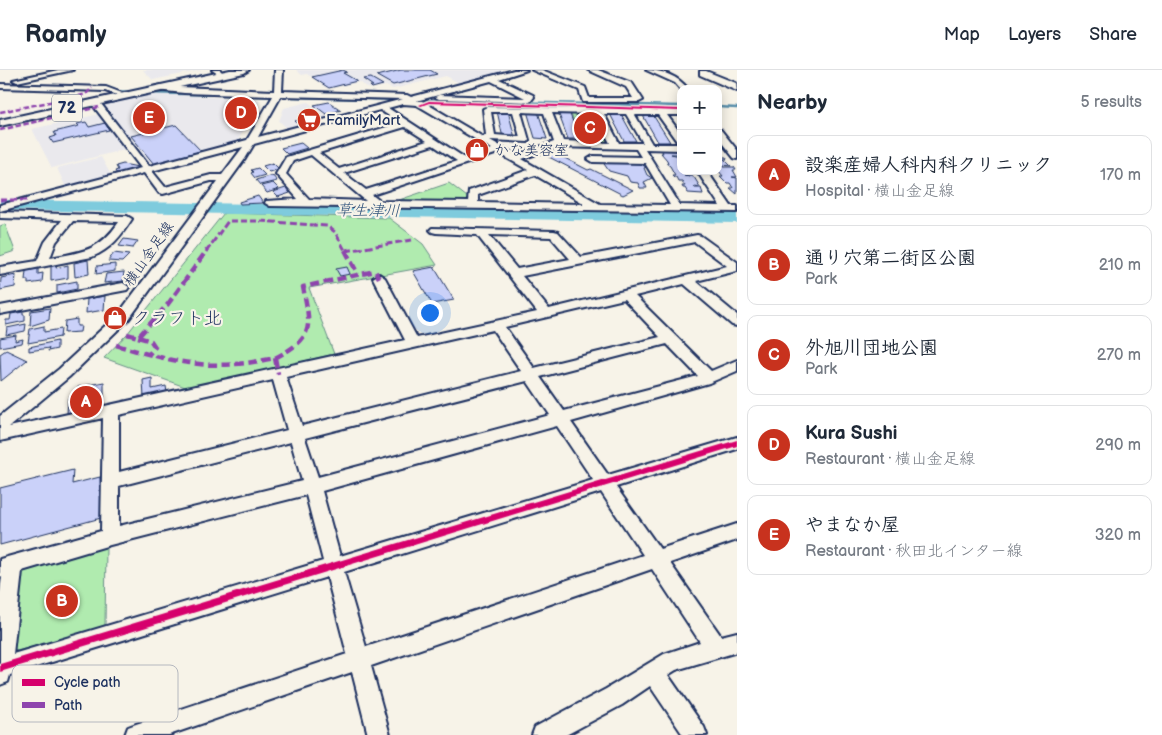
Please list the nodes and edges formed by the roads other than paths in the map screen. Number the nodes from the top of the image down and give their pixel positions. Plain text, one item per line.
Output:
1 (69, 70) edge
2 (244, 70) edge
3 (279, 70) edge
4 (523, 70) edge
5 (536, 70) edge
6 (592, 70) edge
7 (650, 70) edge
8 (712, 70) edge
9 (219, 71) edge
10 (703, 73) junction
11 (695, 76) dead end
12 (492, 78) junction
13 (0, 85) edge
14 (683, 85) edge
15 (159, 88) junction
16 (737, 89) edge
17 (122, 92) junction
18 (431, 94) junction
19 (277, 95) junction
20 (413, 98) junction
21 (95, 102) junction
22 (400, 102) junction
23 (382, 108) junction
24 (516, 109) junction
25 (547, 110) junction
26 (598, 111) junction
27 (629, 112) junction
28 (661, 112) junction
29 (677, 113) edge
30 (0, 118) edge
31 (0, 123) edge
32 (406, 124) junction
33 (677, 135) edge
34 (722, 137) edge
35 (485, 139) junction
36 (252, 141) junction
37 (433, 142) junction
38 (559, 144) junction
39 (616, 146) junction
40 (639, 146) junction
41 (650, 147) junction
42 (677, 147) edge
43 (722, 149) edge
44 (498, 150) junction
45 (312, 152) junction
46 (734, 153) edge
47 (514, 158) junction
48 (593, 159) dead end
49 (647, 160) junction
50 (464, 161) junction
51 (146, 170) junction
52 (536, 171) junction
53 (338, 172) junction
54 (705, 175) edge
55 (225, 178) junction
56 (365, 194) junction
57 (306, 202) junction
58 (270, 203) dead end
59 (377, 204) junction
60 (473, 206) junction
61 (0, 208) edge
62 (599, 208) junction
63 (677, 208) junction
64 (732, 209) edge
65 (0, 215) edge
66 (69, 218) junction
67 (436, 230) dead end
68 (481, 232) junction
69 (578, 261) junction
70 (42, 263) junction
71 (736, 267) edge
72 (0, 271) edge
73 (513, 274) junction
74 (379, 278) dead end
75 (687, 280) junction
76 (123, 287) dead end
77 (627, 295) junction
78 (0, 310) edge
79 (546, 314) junction
80 (737, 322) edge
81 (496, 324) junction
82 (669, 339) junction
83 (413, 343) junction
84 (737, 365) edge
85 (278, 374) junction
86 (531, 375) junction
87 (709, 378) junction
88 (111, 410) junction
89 (560, 418) junction
90 (0, 425) edge
91 (297, 434) junction
92 (0, 435) edge
93 (737, 443) edge
94 (111, 481) junction
95 (604, 483) junction
96 (312, 486) junction
97 (737, 532) edge
98 (110, 537) junction
99 (656, 560) junction
100 (6, 566) edge
101 (333, 566) junction
102 (727, 645) edge
103 (360, 659) junction
104 (0, 668) edge
105 (653, 672) junction
106 (0, 674) edge
107 (178, 721) edge
108 (174, 722) edge
109 (136, 735) edge
110 (379, 735) edge
111 (543, 735) edge
112 (696, 735) edge

1 - 13 street
2 - 15 main road, 72
3 - 19 street, 横山金足線
4 - 12 street
5 - 6 street
7 - 14 street
8 - 10 street
9 - 17 main road, 72
10 - 11 street
10 - 16 street
12 - 18 street
12 - 18 street
13 - 17 street
15 - 17 main road, 72
15 - 19 street
17 - 21 main road, 72
17 - 30 main road, 72
18 - 20 street
19 - 20 street
19 - 36 street, 横山金足線
20 - 22 street
21 - 31 main road, 72
21 - 51 street
22 - 23 street
22 - 35 street
23 - 32 street
23 - 36 street
24 - 25 street
24 - 35 street
24 - 35 street
25 - 26 street
25 - 38 street
26 - 27 street
26 - 39 street
27 - 28 street
27 - 41 street
28 - 29 street
28 - 33 street
32 - 37 street
32 - 45 street
34 - 46 street
35 - 44 street
36 - 51 street
36 - 55 street, 横山金足線
37 - 50 street
37 - 53 street
38 - 39 street
38 - 47 street
39 - 40 street
40 - 41 street
40 - 49 street
41 - 42 street
43 - 46 street
44 - 47 street
44 - 50 street
45 - 53 street
45 - 57 street
47 - 52 street
48 - 49 street
49 - 63 street
50 - 56 street
51 - 55 street
51 - 61 street
52 - 60 street
52 - 62 street
53 - 56 street
54 - 64 street
55 - 90 street, 横山金足線
56 - 59 street
57 - 58 street
57 - 59 street
59 - 60 street
60 - 62 street
62 - 63 street
63 - 64 street
65 - 66 street
66 - 70 street
66 - 70 street
67 - 68 street
68 - 69 street
68 - 73 street
69 - 71 street
69 - 73 street
70 - 72 street
71 - 75 street
73 - 79 street
74 - 83 street
75 - 77 street
75 - 80 street
76 - 78 street
77 - 79 street
77 - 82 street
79 - 81 street
81 - 83 street
81 - 86 street
82 - 86 street
82 - 87 street
83 - 85 street
84 - 87 street
85 - 88 street
85 - 91 street
86 - 89 street
86 - 91 street
87 - 89 street
88 - 92 street
88 - 94 street
89 - 95 street
89 - 96 street
91 - 94 street
91 - 96 street
93 - 95 street
94 - 98 street
95 - 99 street
95 - 101 street
96 - 98 street
96 - 101 street
97 - 99 street
98 - 100 street
99 - 102 street
99 - 103 street
100 - 104 street
101 - 103 street
101 - 104 street
102 - 105 street
103 - 107 street
103 - 110 street
104 - 106 street
105 - 111 street
105 - 112 street
108 - 109 street

